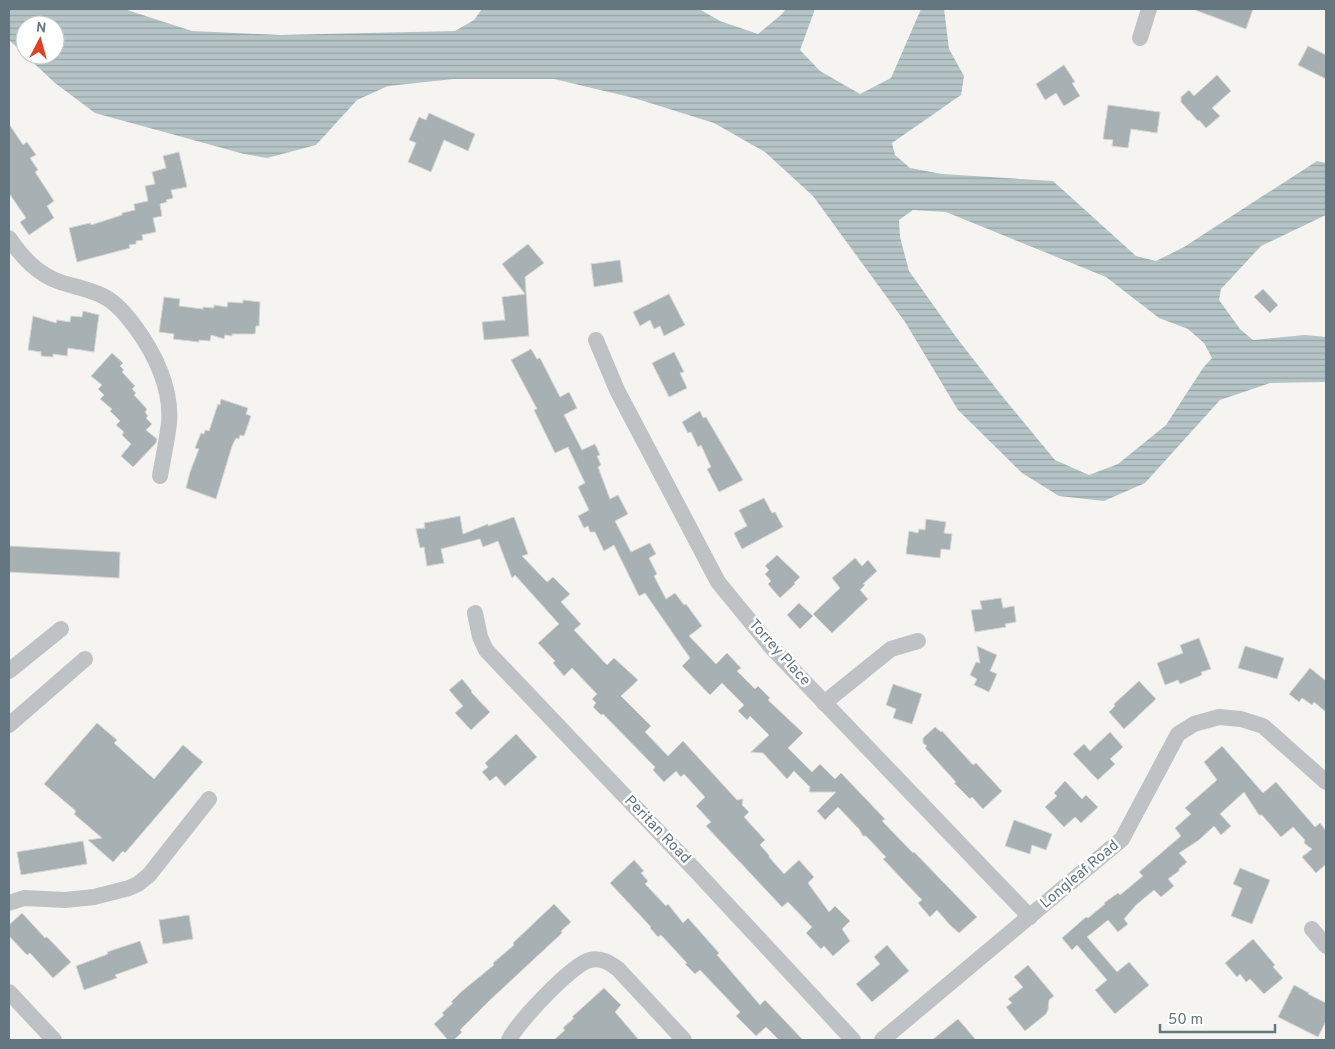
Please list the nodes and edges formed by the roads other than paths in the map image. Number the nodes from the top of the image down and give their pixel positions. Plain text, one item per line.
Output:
1 (1150, 9) edge
2 (1140, 38) dead end
3 (9, 238) edge
4 (596, 340) dead end
5 (160, 476) dead end
6 (475, 613) dead end
7 (61, 629) dead end
8 (918, 640) dead end
9 (85, 659) dead end
10 (9, 671) edge
11 (824, 703) junction
12 (9, 725) edge
13 (1326, 782) edge
14 (209, 799) dead end
15 (9, 904) edge
16 (1030, 917) junction
17 (1312, 929) dead end
18 (1326, 946) edge
19 (9, 992) edge
20 (54, 1040) edge
21 (509, 1040) edge
22 (684, 1040) edge
23 (853, 1040) edge
24 (882, 1040) edge

1 - 2 street
3 - 5 street
4 - 11 street, Torrey Place
6 - 23 street, Peritan Road
7 - 10 street
8 - 11 street
9 - 12 street
11 - 16 street, Torrey Place
13 - 16 street, Longleaf Road
14 - 15 street
16 - 24 street, Longleaf Road
17 - 18 street
19 - 20 street
21 - 22 street

